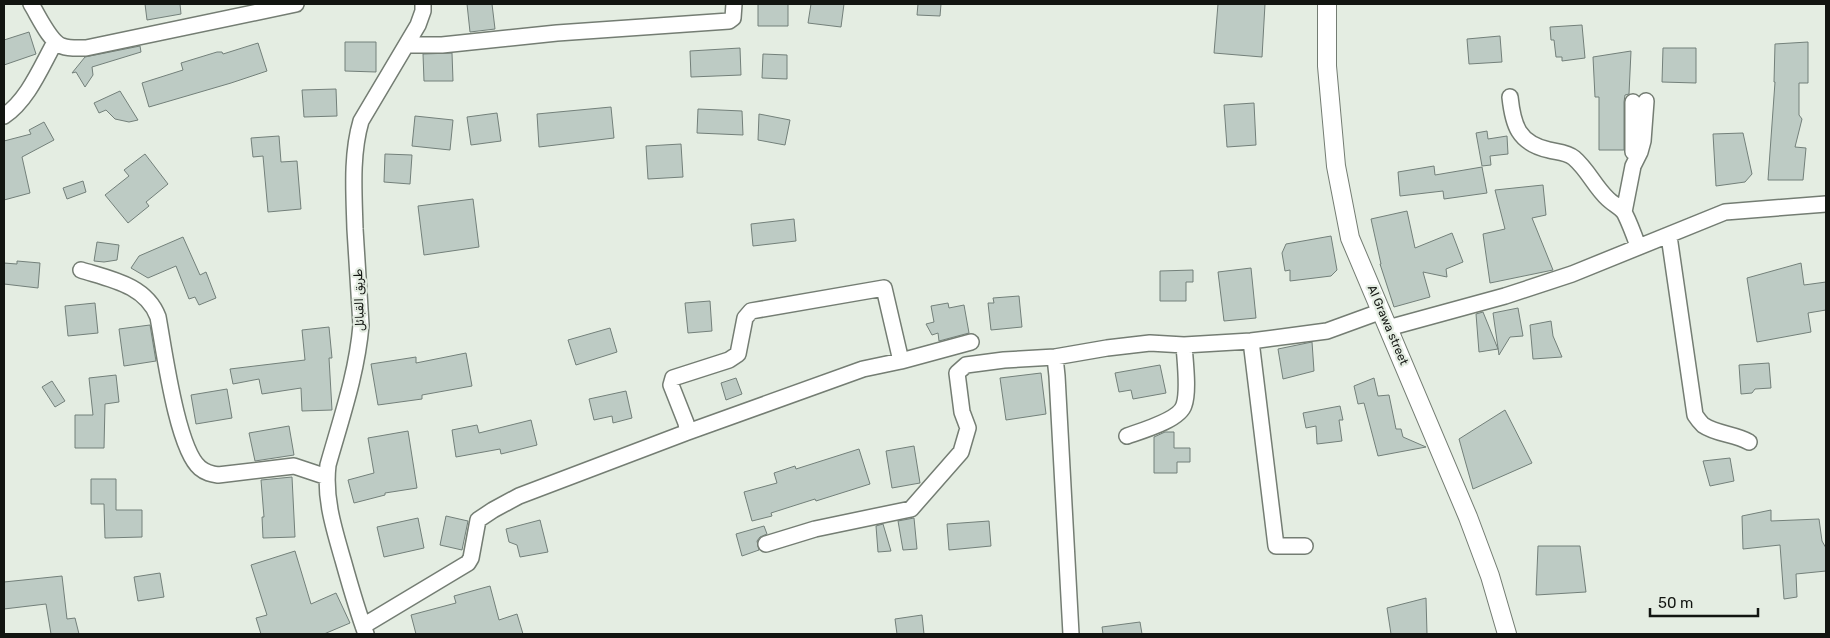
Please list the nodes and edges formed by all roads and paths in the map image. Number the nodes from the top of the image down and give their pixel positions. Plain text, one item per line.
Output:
1 (31, 4) edge
2 (296, 4) edge
3 (423, 4) edge
4 (734, 4) edge
5 (1327, 4) edge
6 (237, 10) edge
7 (55, 42) junction
8 (406, 44) junction
9 (1510, 97) dead end
10 (1639, 101) dead end
11 (4, 116) edge
12 (1826, 204) edge
13 (1624, 212) junction
14 (1669, 236) junction
15 (1638, 246) junction
16 (81, 270) dead end
17 (1382, 311) junction
18 (1388, 328) junction
19 (1251, 341) junction
20 (971, 342) dead end
21 (1184, 346) junction
22 (1055, 357) junction
23 (901, 361) junction
24 (685, 433) junction
25 (1127, 436) dead end
26 (1749, 442) dead end
27 (327, 477) junction
28 (766, 544) dead end
29 (1305, 546) dead end
30 (365, 630) edge
31 (1071, 634) edge
32 (1506, 634) edge

1 - 7 street
2 - 6 street
3 - 8 street, طريق القبائل
4 - 8 street
5 - 17 street, Al Grawa street
6 - 7 street
7 - 11 street
8 - 27 street, طريق القبائل
9 - 13 street
10 - 13 street
12 - 14 street
13 - 15 street
14 - 15 street
14 - 26 street
15 - 18 street
16 - 27 street
17 - 18 street, Al Grawa street
17 - 19 street
18 - 32 street, Al Grawa street
19 - 21 street
19 - 29 street
20 - 23 street
21 - 22 street
21 - 25 street
22 - 28 street
22 - 31 street
23 - 24 street
23 - 24 street
24 - 30 street
27 - 30 street, طريق القبائل

